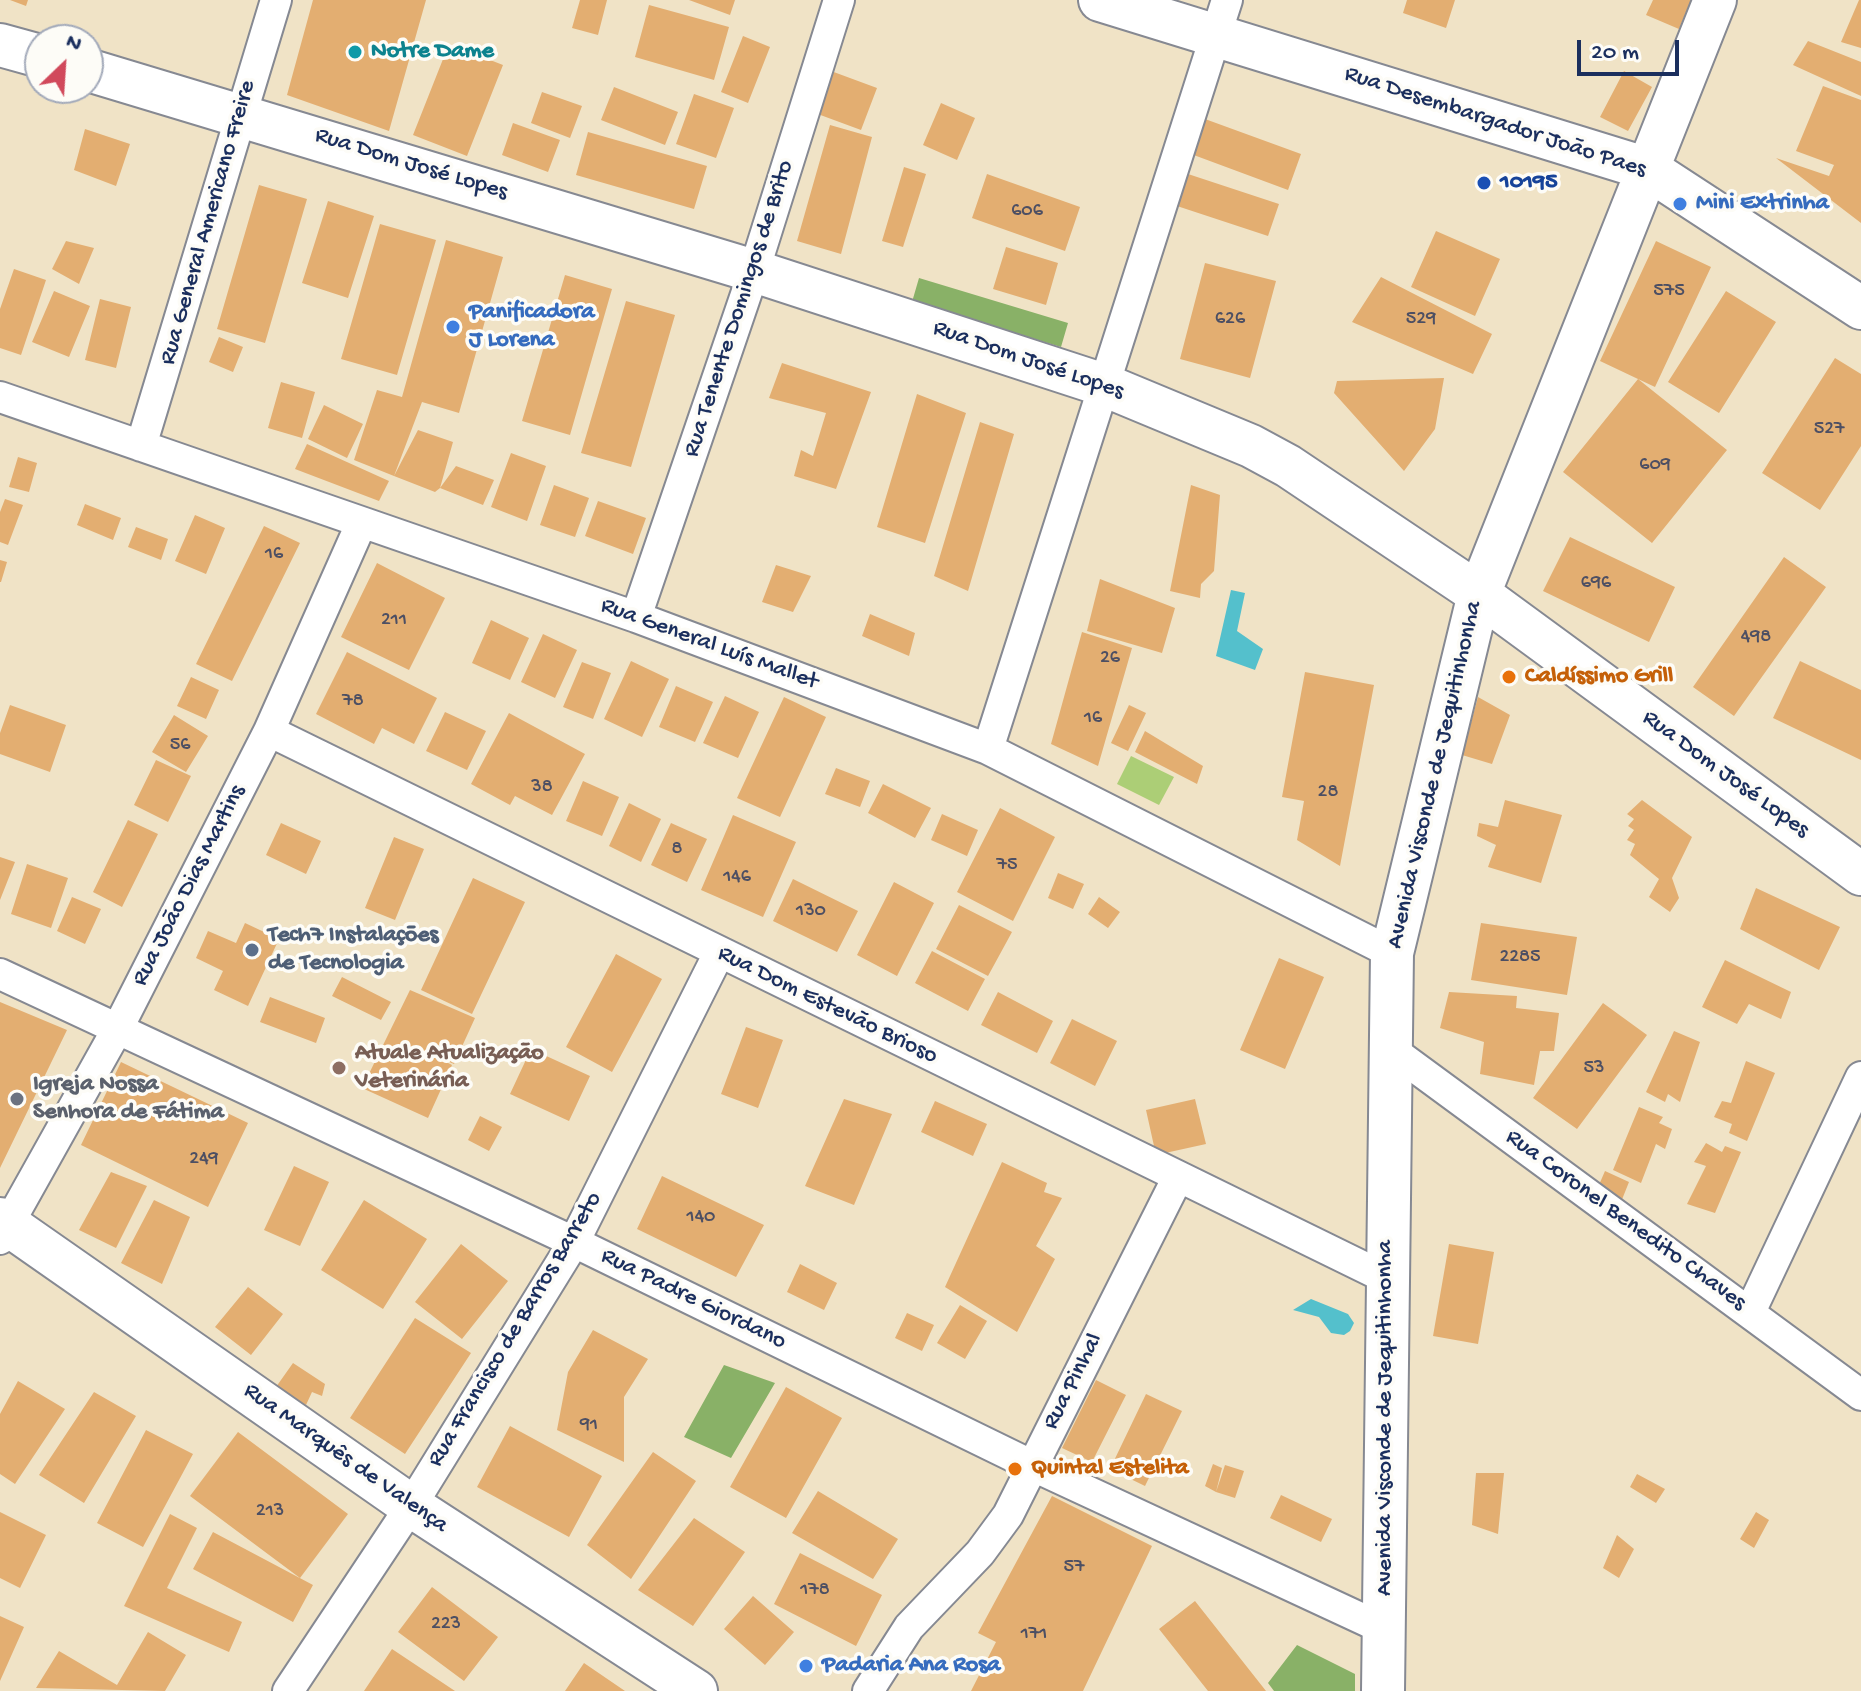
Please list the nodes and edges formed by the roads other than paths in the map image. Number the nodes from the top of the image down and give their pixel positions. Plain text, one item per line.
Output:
1 (276, 0) edge
2 (839, 0) edge
3 (1100, 0) edge
4 (1715, 0) edge
5 (1220, 18) edge
6 (0, 45) edge
7 (24, 52) edge
8 (104, 75) edge
9 (240, 113) junction
10 (1648, 169) junction
11 (754, 271) junction
12 (1861, 308) edge
13 (1104, 385) junction
14 (0, 397) edge
15 (141, 446) junction
16 (361, 524) junction
17 (1479, 594) junction
18 (636, 617) junction
19 (269, 731) junction
20 (988, 749) junction
21 (1861, 874) edge
22 (719, 953) junction
23 (1392, 953) junction
24 (0, 974) edge
25 (118, 1028) junction
26 (1389, 1048) junction
27 (1861, 1077) edge
28 (1178, 1177) junction
29 (3, 1227) edge
30 (574, 1242) junction
31 (1386, 1278) junction
32 (1750, 1312) junction
33 (1861, 1395) edge
34 (1031, 1465) junction
35 (411, 1506) junction
36 (1384, 1629) junction
37 (288, 1691) edge
38 (696, 1691) edge
39 (868, 1691) edge
40 (1383, 1691) edge

1 - 9 street, Rua General Americano Freire
2 - 11 street, Rua Tenente Domingos de Brito
3 - 5 street, Rua Desembargador João Paes
4 - 10 street, Avenida Visconde de Jequitinhonha
5 - 10 street, Rua Desembargador João Paes
5 - 13 street
6 - 7 street
8 - 9 street, Rua Dom José Lopes
9 - 11 street, Rua Dom José Lopes
9 - 15 street, Rua General Americano Freire
10 - 12 street, Rua Desembargador João Paes
10 - 17 street, Avenida Visconde de Jequitinhonha
11 - 13 street, Rua Dom José Lopes
11 - 18 street, Rua Tenente Domingos de Brito
13 - 17 street, Rua Dom José Lopes
13 - 20 street
14 - 15 street, Rua General Luís Mallet
15 - 16 street, Rua General Luís Mallet
16 - 18 street, Rua General Luís Mallet
16 - 19 street, Rua João Dias Martins
17 - 21 street, Rua Dom José Lopes
17 - 23 street, Avenida Visconde de Jequitinhonha
18 - 20 street, Rua General Luís Mallet
19 - 22 street, Rua Dom Estevão Brioso
19 - 25 street, Rua João Dias Martins
20 - 23 street, Rua General Luís Mallet
22 - 28 street, Rua Dom Estevão Brioso
22 - 30 street, Rua Francisco de Barros Barreto
23 - 26 street, Avenida Visconde de Jequitinhonha
24 - 25 street, Rua Padre Giordano
25 - 29 street, Rua João Dias Martins
25 - 30 street, Rua Padre Giordano
26 - 31 street, Avenida Visconde de Jequitinhonha
26 - 32 street, Rua Coronel Benedito Chaves
27 - 32 street
28 - 31 street, Rua Dom Estevão Brioso
28 - 34 street, Rua Pinhal
29 - 35 street, Rua Marquês de Valença
30 - 34 street, Rua Padre Giordano
30 - 35 street, Rua Francisco de Barros Barreto
31 - 36 street, Avenida Visconde de Jequitinhonha
32 - 33 street, Rua Coronel Benedito Chaves
34 - 36 street, Rua Padre Giordano
34 - 39 street, Rua Pinhal
35 - 37 street, Rua Francisco de Barros Barreto
35 - 38 street, Rua Marquês de Valença
36 - 40 street, Avenida Visconde de Jequitinhonha

